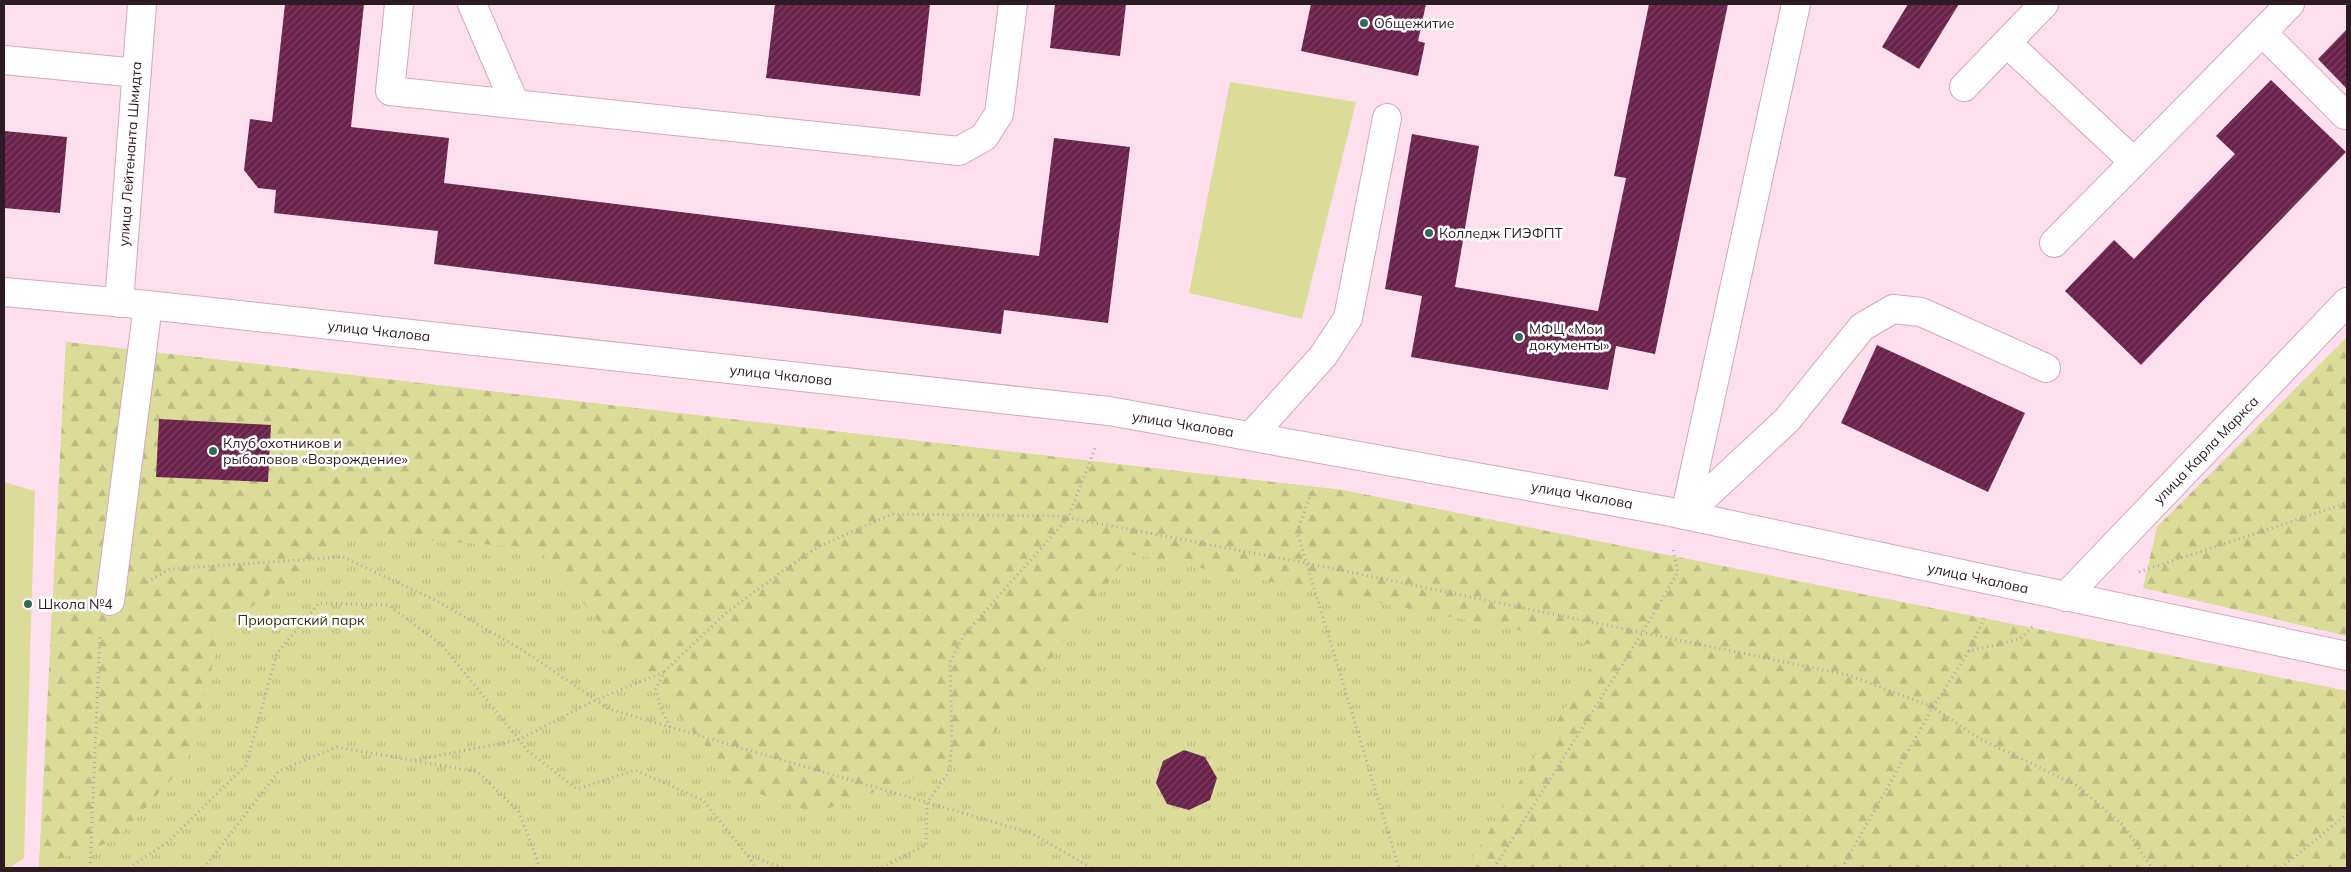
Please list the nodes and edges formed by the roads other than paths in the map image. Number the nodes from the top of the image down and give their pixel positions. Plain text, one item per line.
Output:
1 (142, 4) edge
2 (398, 4) edge
3 (472, 4) edge
4 (1013, 4) edge
5 (1796, 4) edge
6 (2044, 4) edge
7 (2290, 4) edge
8 (2262, 32) junction
9 (2006, 43) junction
10 (4, 60) edge
11 (137, 73) junction
12 (1964, 86) dead end
13 (515, 104) junction
14 (2345, 115) dead end
15 (1387, 118) dead end
16 (2134, 162) junction
17 (2054, 243) dead end
18 (4, 292) edge
19 (2347, 302) edge
20 (119, 303) junction
21 (148, 306) junction
22 (2046, 368) dead end
23 (1252, 436) junction
24 (1675, 513) junction
25 (2065, 597) junction
26 (110, 601) road end
27 (2347, 656) edge

1 - 11 main road, улица Лейтенанта Шмидта
2 - 13 main road
3 - 13 main road
4 - 13 main road
5 - 24 main road
6 - 9 main road
7 - 8 main road
8 - 14 main road
8 - 16 main road
9 - 12 main road
9 - 16 main road
10 - 11 main road
11 - 20 main road, улица Лейтенанта Шмидта
15 - 23 main road
16 - 17 main road
18 - 20 main road, улица Чкалова
19 - 25 main road, улица Карла Маркса
20 - 21 main road, улица Чкалова
21 - 23 main road, улица Чкалова
21 - 26 main road
22 - 24 main road
23 - 24 main road, улица Чкалова
24 - 25 main road, улица Чкалова
25 - 27 main road, улица Чкалова

